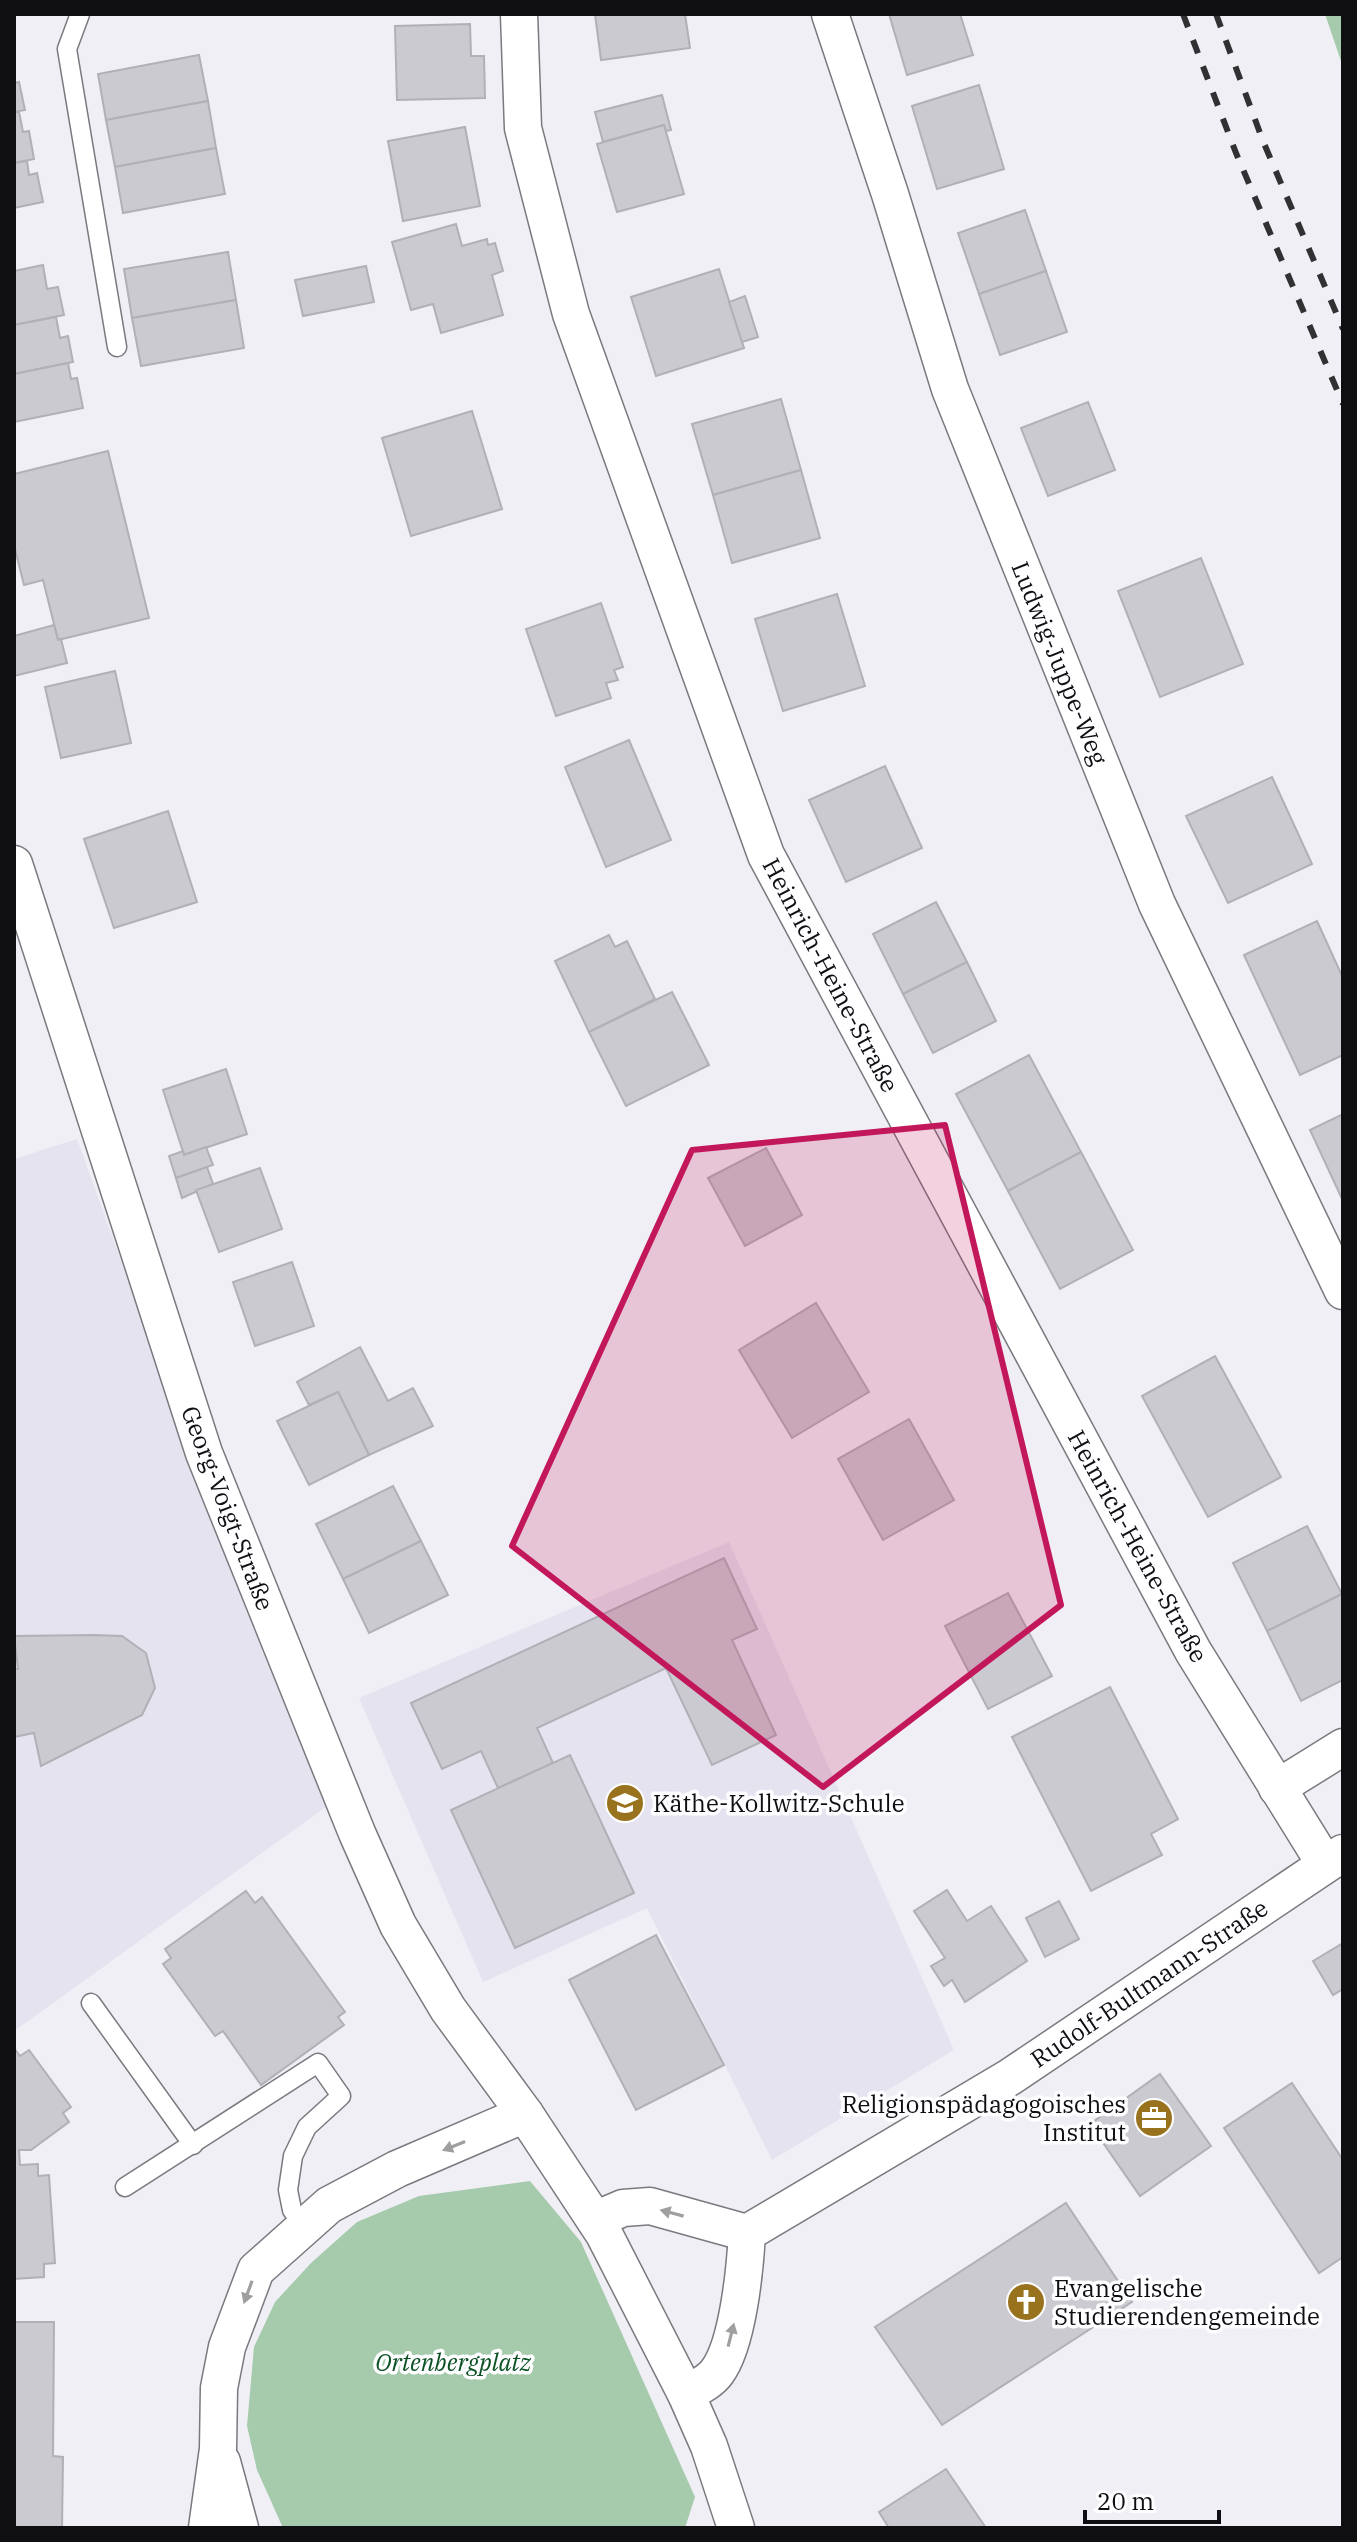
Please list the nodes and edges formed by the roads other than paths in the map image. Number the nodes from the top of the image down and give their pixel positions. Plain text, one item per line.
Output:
1 (80, 14) edge
2 (519, 14) edge
3 (830, 14) edge
4 (117, 347) dead end
5 (14, 864) edge
6 (1343, 1291) edge
7 (1343, 1747) edge
8 (1277, 1788) junction
9 (1334, 1858) edge
10 (91, 2003) dead end
11 (525, 2114) junction
12 (193, 2145) junction
13 (125, 2187) dead end
14 (595, 2220) junction
15 (303, 2226) junction
16 (747, 2233) junction
17 (686, 2394) junction
18 (218, 2449) junction
19 (207, 2528) edge
20 (240, 2528) edge
21 (736, 2528) edge

1 - 4 lane
2 - 8 street, Heinrich-Heine-Straße
3 - 6 street, Ludwig-Juppe-Weg
5 - 11 street, Georg-Voigt-Straße
7 - 8 street
8 - 9 street, Heinrich-Heine-Straße
9 - 16 street, Rudolf-Bultmann-Straße
10 - 12 lane
11 - 14 street
11 -> 15 street
12 - 13 lane
12 - 15 lane
16 -> 14 street
14 - 17 street
15 -> 18 street
17 -> 16 street
17 - 21 street
18 - 19 street
18 - 20 street

